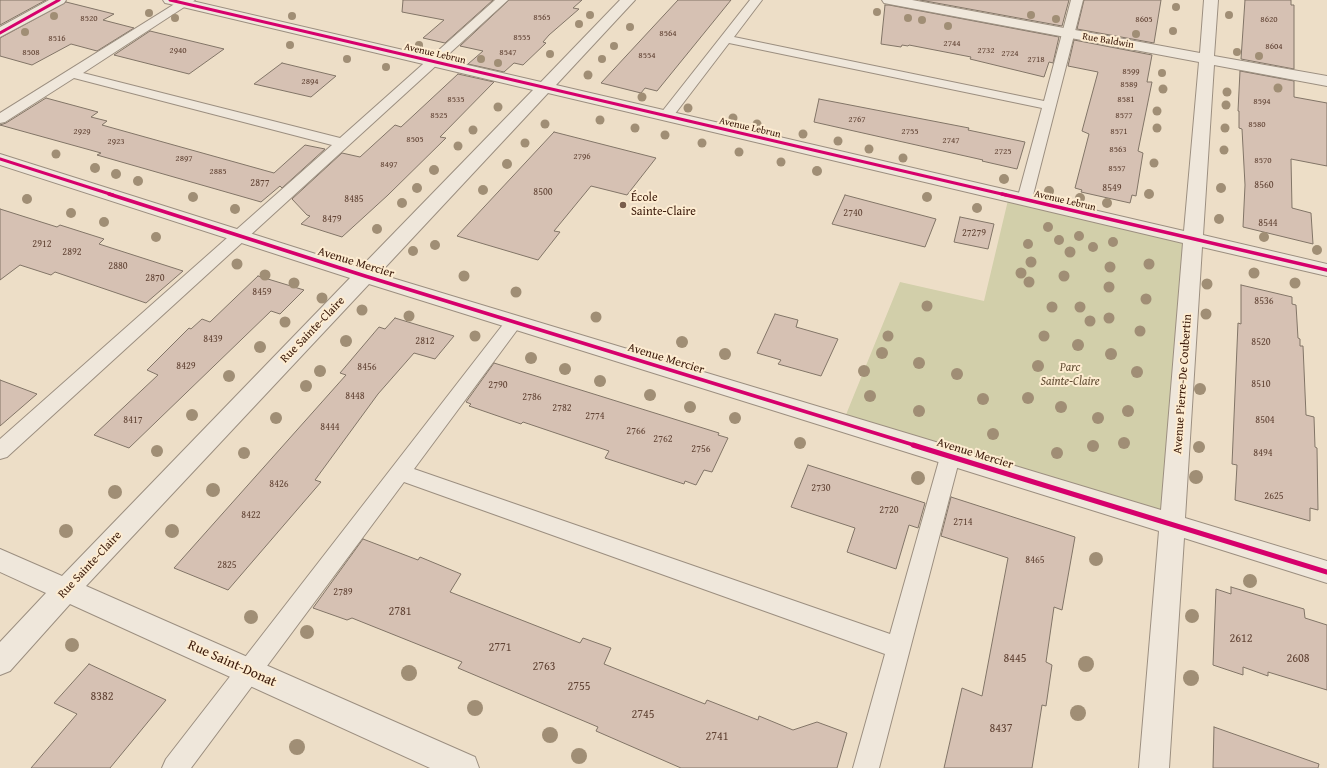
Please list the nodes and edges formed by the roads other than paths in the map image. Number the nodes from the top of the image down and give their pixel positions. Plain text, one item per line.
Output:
1 (59, 0) edge
2 (502, 0) edge
3 (628, 0) edge
4 (756, 0) edge
5 (889, 0) edge
6 (1078, 0) edge
7 (1211, 0) edge
8 (181, 1) edge
9 (0, 33) edge
10 (1069, 34) junction
11 (726, 39) junction
12 (1207, 59) junction
13 (434, 62) junction
14 (72, 74) junction
15 (1327, 81) edge
16 (545, 88) junction
17 (1050, 106) junction
18 (666, 116) junction
19 (0, 119) edge
20 (343, 143) junction
21 (0, 159) edge
22 (1025, 200) junction
23 (239, 236) junction
24 (1193, 240) junction
25 (1327, 270) edge
26 (365, 276) junction
27 (514, 322) junction
28 (0, 450) edge
29 (950, 457) junction
30 (400, 472) junction
31 (1172, 525) junction
32 (0, 560) edge
33 (1327, 572) edge
34 (66, 589) junction
35 (898, 648) junction
36 (0, 662) edge
37 (248, 671) junction
38 (175, 768) edge
39 (464, 768) edge
40 (866, 768) edge
41 (1154, 768) edge

1 - 9 street
2 - 13 lane
3 - 16 street, Rue Sainte-Claire
4 - 11 lane
5 - 10 street, Rue Baldwin
6 - 10 lane
7 - 12 street, Avenue Pierre-De Coubertin
8 - 13 street, Avenue Lebrun
8 - 14 lane
10 - 12 street, Rue Baldwin
10 - 17 lane
11 - 17 lane
11 - 18 lane
12 - 15 street, Rue Baldwin
12 - 24 street, Avenue Pierre-De Coubertin
13 - 16 street, Avenue Lebrun
13 - 20 lane
14 - 19 lane
14 - 20 lane
16 - 18 street, Avenue Lebrun
16 - 26 street, Rue Sainte-Claire
17 - 22 lane
18 - 22 street, Avenue Lebrun
20 - 23 lane
21 - 23 street, Avenue Mercier
22 - 24 street, Avenue Lebrun
23 - 26 street, Avenue Mercier
23 - 28 lane
24 - 25 street, Avenue Lebrun
24 - 31 street, Avenue Pierre-De Coubertin
26 - 27 street, Avenue Mercier
26 - 34 street, Rue Sainte-Claire
27 - 29 street, Avenue Mercier
27 - 30 lane
29 - 31 street, Avenue Mercier
29 - 35 lane
30 - 35 lane
30 - 37 lane
31 - 33 street, Avenue Mercier
31 - 41 street, Avenue Pierre-De Coubertin
32 - 34 street, Rue Saint-Donat
34 - 36 street, Rue Sainte-Claire
34 - 37 street, Rue Saint-Donat
35 - 40 lane
37 - 38 lane
37 - 39 street, Rue Saint-Donat

